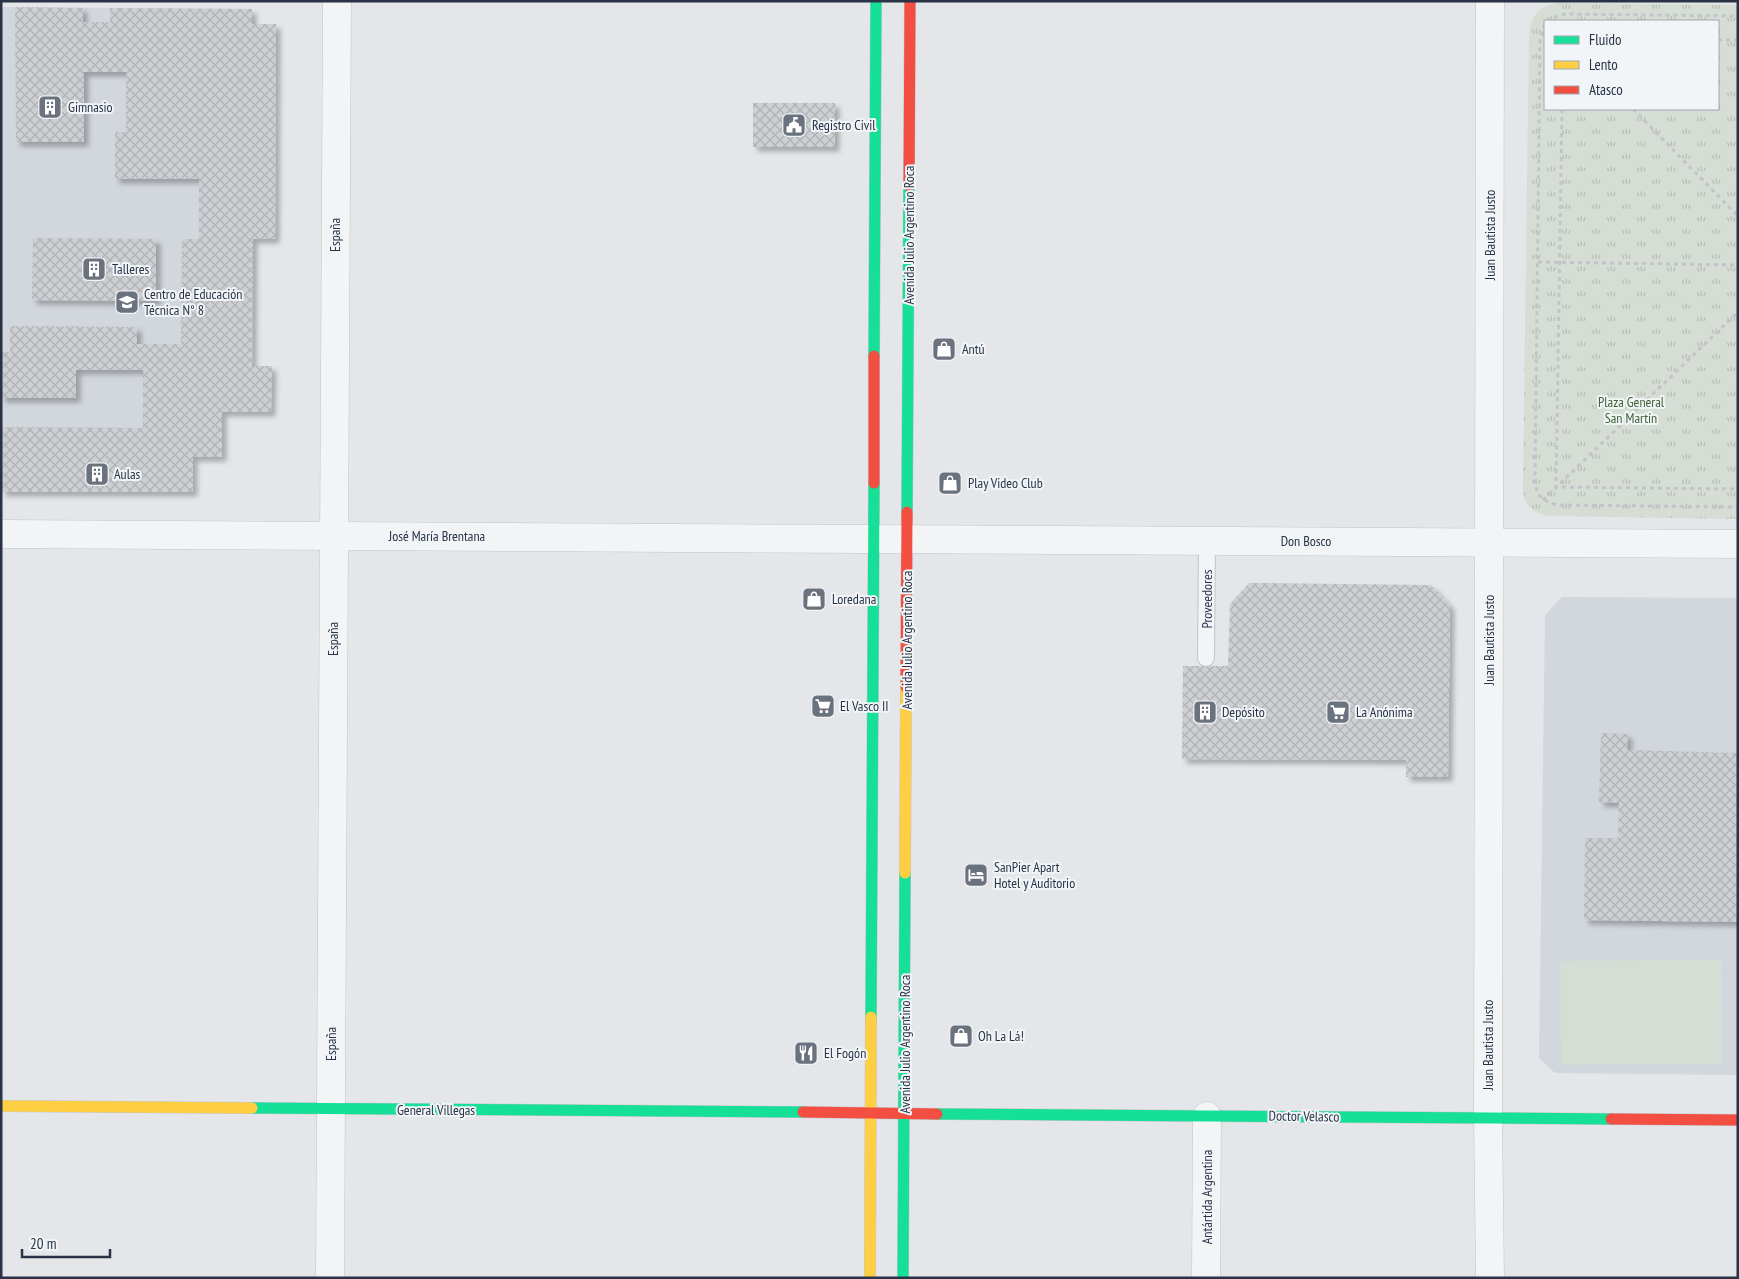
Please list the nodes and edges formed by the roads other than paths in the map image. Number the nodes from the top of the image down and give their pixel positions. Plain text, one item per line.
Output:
1 (336, 1) edge
2 (876, 1) edge
3 (910, 1) edge
4 (1490, 1) edge
5 (1, 534) edge
6 (334, 535) junction
7 (874, 538) junction
8 (907, 539) junction
9 (1207, 541) junction
10 (1489, 543) junction
11 (1738, 544) edge
12 (1206, 658) dead end
13 (1, 1106) edge
14 (331, 1109) junction
15 (871, 1112) junction
16 (904, 1112) junction
17 (1207, 1116) junction
18 (1488, 1118) junction
19 (1738, 1120) edge
20 (330, 1278) edge
21 (870, 1278) edge
22 (903, 1278) edge
23 (1206, 1278) edge
24 (1490, 1278) edge

1 - 6 street, España
2 - 7 main road
3 - 8 main road, Avenida Julio Argentino Roca
4 - 10 street, Juan Bautista Justo
5 - 6 street, José María Brentana
6 - 7 street, José María Brentana
6 - 14 street, España
7 - 8 street, Don Bosco
7 - 15 main road
8 - 9 street, Don Bosco
8 - 16 main road, Avenida Julio Argentino Roca
9 - 10 street, Don Bosco
9 - 12 lane, Proveedores
10 - 11 street, Don Bosco
10 - 18 street, Juan Bautista Justo
13 - 14 main road, General Villegas
14 - 15 main road, General Villegas
14 - 20 street, España
15 - 16 main road, Doctor Velasco
15 - 21 main road
16 - 17 main road, Doctor Velasco
16 - 22 main road, Avenida Julio Argentino Roca
17 - 18 main road, Doctor Velasco
17 - 23 street, Antártida Argentina
18 - 19 main road, Doctor Velasco
18 - 24 street, Juan Bautista Justo

